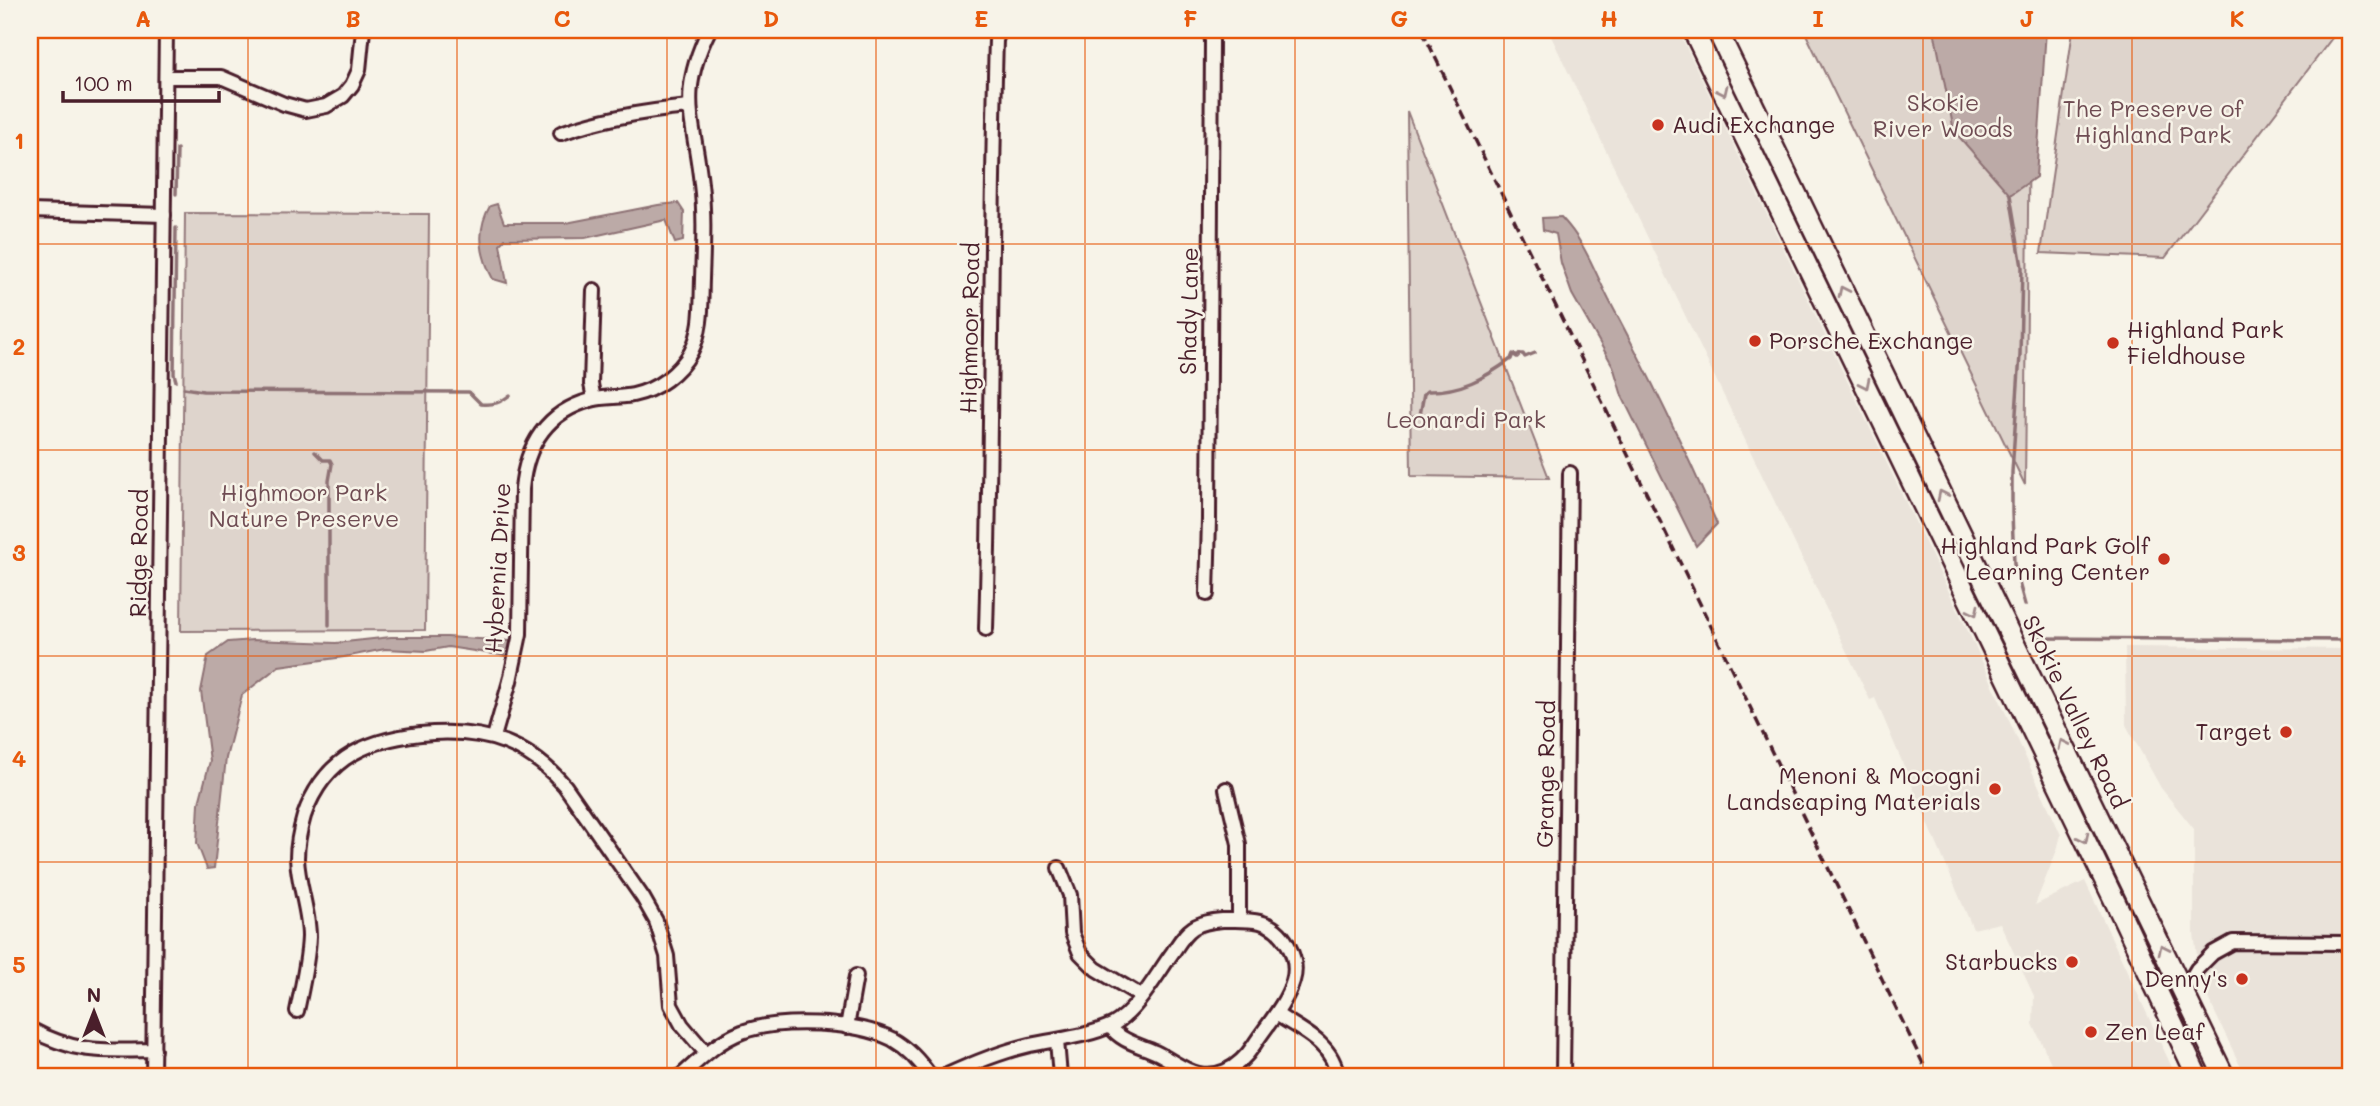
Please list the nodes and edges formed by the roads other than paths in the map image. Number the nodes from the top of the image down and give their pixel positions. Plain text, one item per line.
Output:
1 (166, 30) edge
2 (363, 30) edge
3 (709, 30) edge
4 (1000, 30) edge
5 (1210, 30) edge
6 (1693, 30) edge
7 (1717, 30) edge
8 (166, 76) junction
9 (689, 107) junction
10 (561, 133) dead end
11 (30, 211) edge
12 (164, 215) junction
13 (594, 290) dead end
14 (594, 399) junction
15 (1570, 473) dead end
16 (1207, 594) dead end
17 (986, 629) dead end
18 (494, 737) junction
19 (1226, 789) dead end
20 (1059, 868) dead end
21 (1239, 920) junction
22 (2350, 943) edge
23 (856, 976) dead end
24 (2183, 992) junction
25 (1141, 996) junction
26 (297, 1011) dead end
27 (1276, 1014) junction
28 (1110, 1026) junction
29 (847, 1027) junction
30 (30, 1029) edge
31 (1057, 1041) junction
32 (154, 1050) junction
33 (706, 1053) junction
34 (153, 1076) edge
35 (681, 1076) edge
36 (930, 1076) edge
37 (945, 1076) edge
38 (1060, 1076) edge
39 (1337, 1076) edge
40 (1563, 1076) edge
41 (2197, 1076) edge
42 (2224, 1076) edge

1 - 8 street, Ridge Road
2 - 8 street
3 - 9 street, Hybernia Drive
4 - 17 street, Highmoor Road
5 - 16 street, Shady Lane
6 -> 41 highway, Skokie Valley Road
24 -> 7 highway, Skokie Valley Road
8 - 12 street, Ridge Road
9 - 10 street
9 - 14 street, Hybernia Drive
11 - 12 street
12 - 32 street, Ridge Road
13 - 14 street
14 - 18 street, Hybernia Drive
15 - 40 street, Grange Road
18 - 26 street
18 - 33 street
19 - 21 street
20 - 25 street
21 - 25 street
21 - 27 street
22 - 24 street
23 - 29 street
24 - 42 highway, Skokie Valley Road
25 - 28 street
27 - 28 street
27 - 39 street
28 - 31 street
29 - 33 street
29 - 36 street
30 - 32 street
31 - 37 street
31 - 38 street
32 - 34 street, Ridge Road
33 - 35 street

